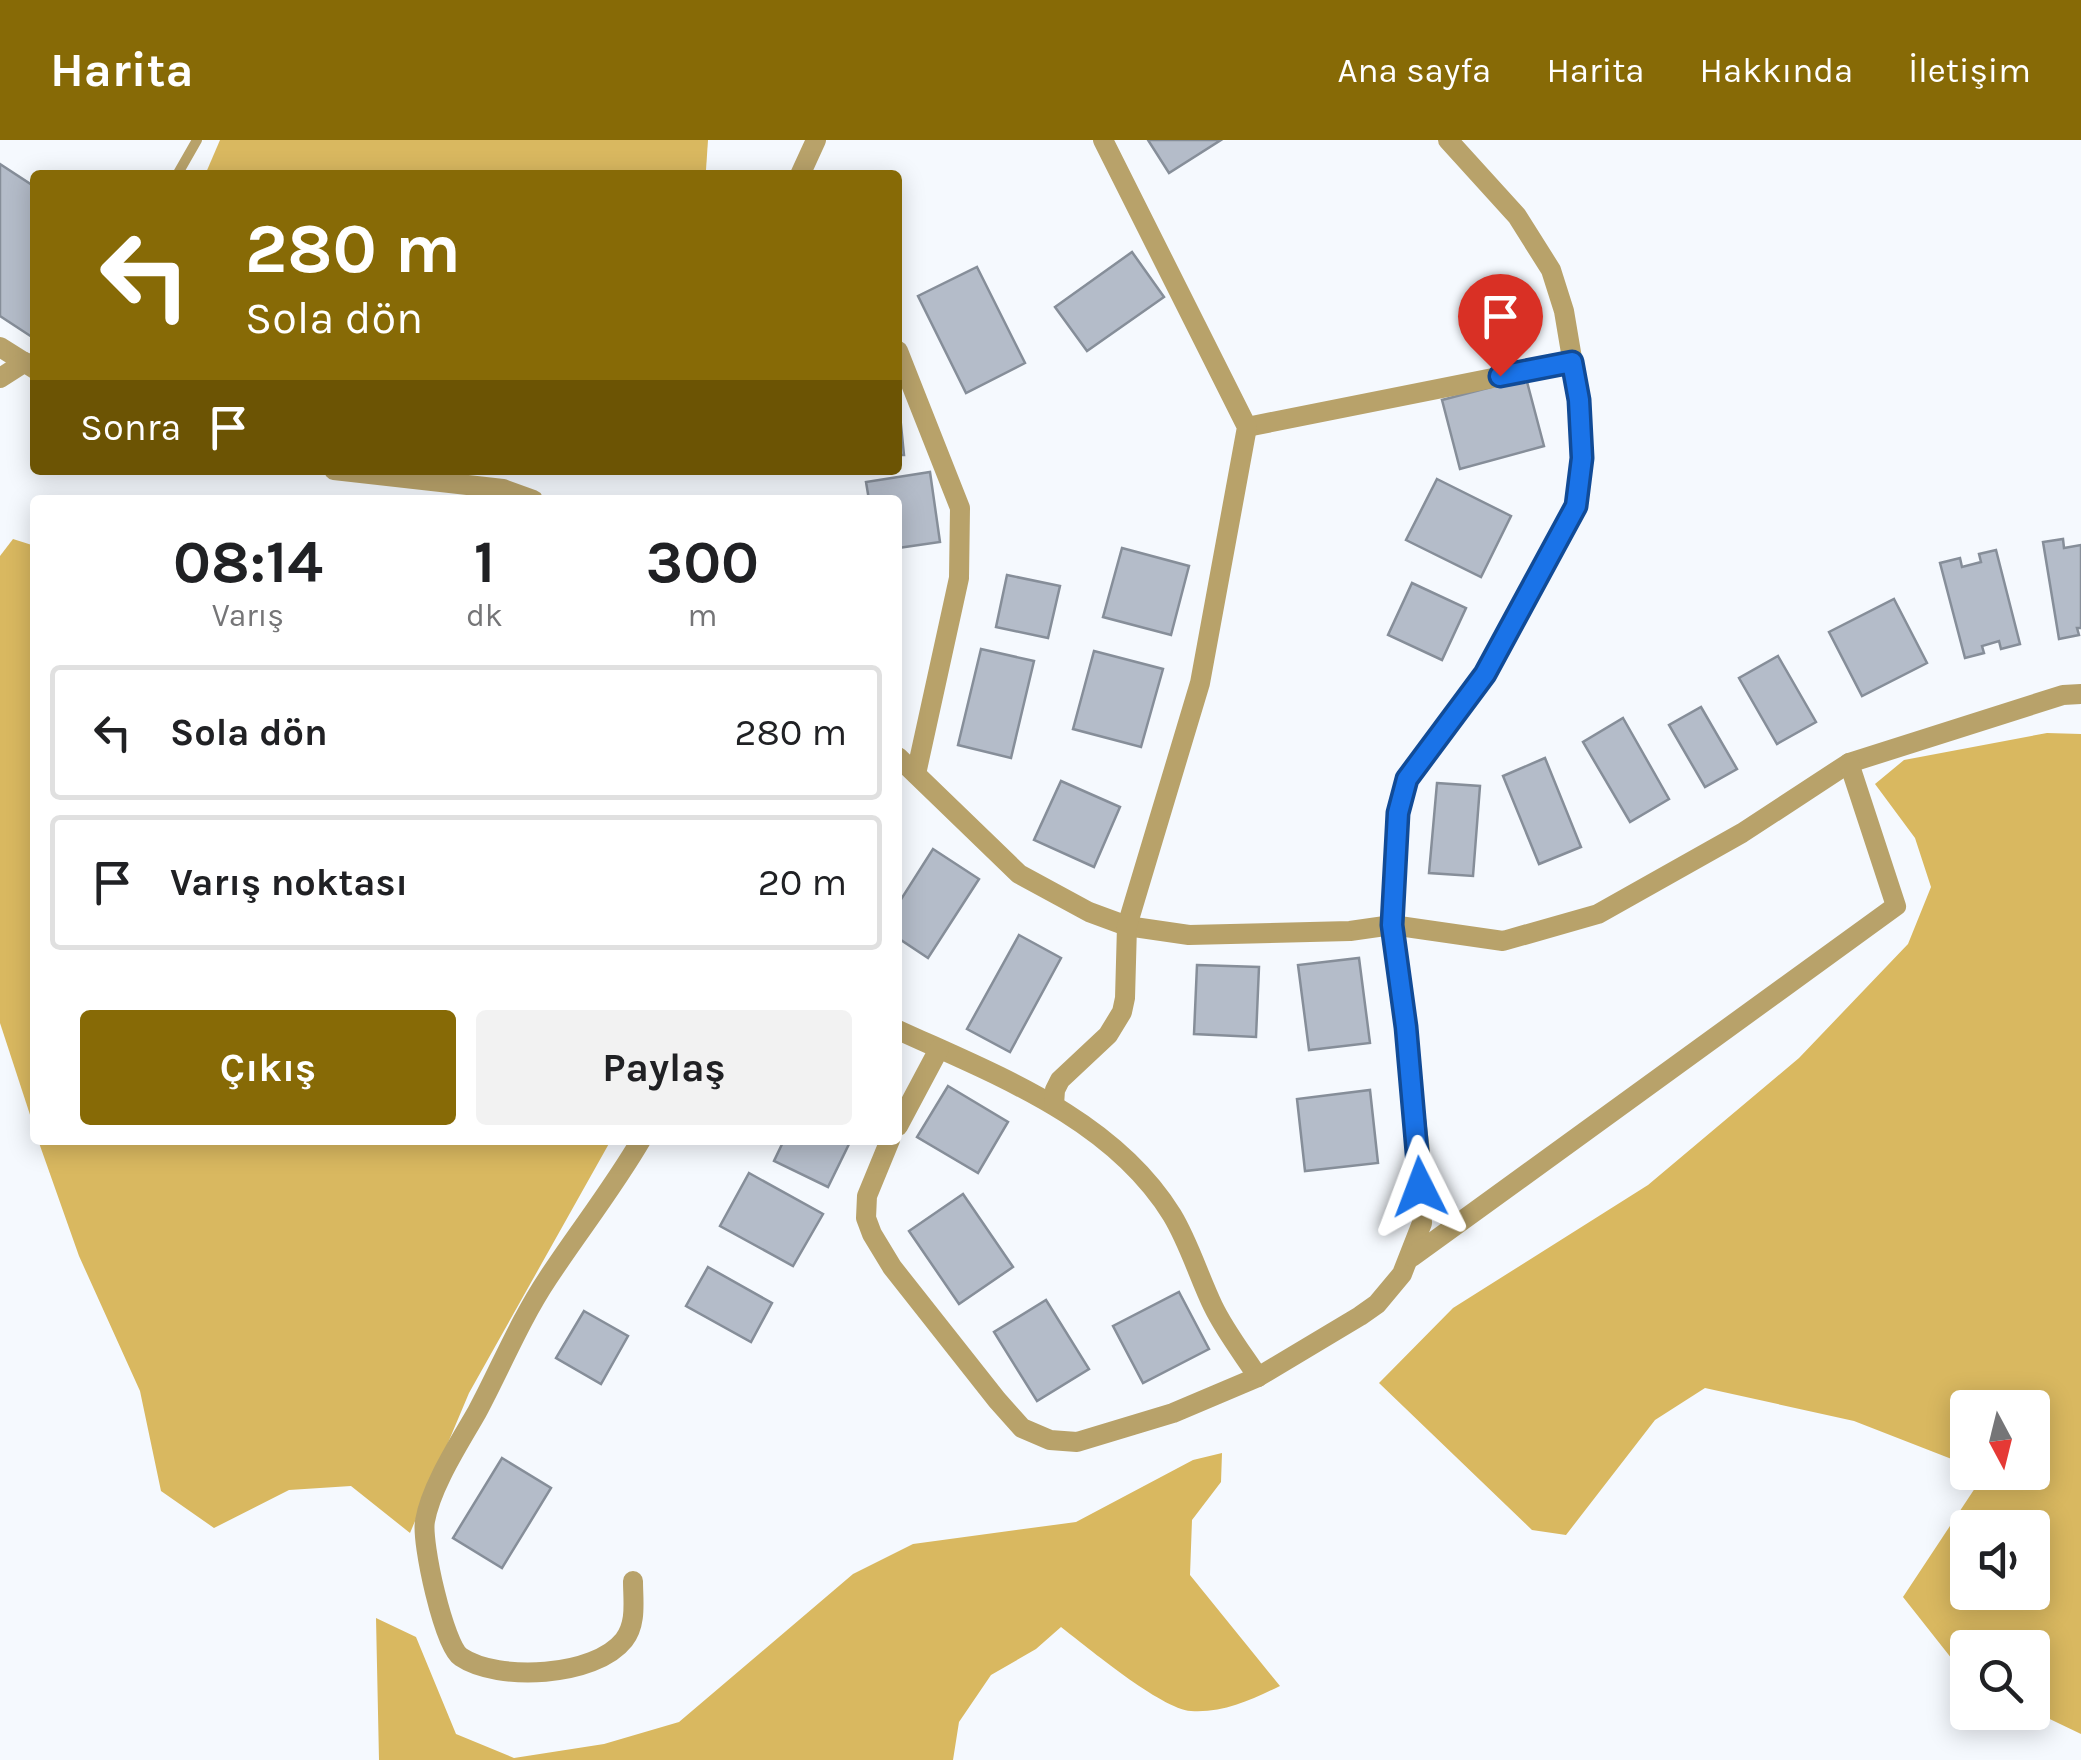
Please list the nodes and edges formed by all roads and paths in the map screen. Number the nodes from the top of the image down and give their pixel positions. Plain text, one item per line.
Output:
1 (197, 140) edge
2 (816, 140) edge
3 (1103, 140) edge
4 (1448, 140) edge
5 (180, 170) edge
6 (802, 170) edge
7 (0, 347) edge
8 (902, 361) edge
9 (1572, 362) junction
10 (30, 365) edge
11 (0, 378) edge
12 (1246, 427) junction
13 (418, 475) edge
14 (503, 480) edge
15 (526, 495) edge
16 (2081, 694) edge
17 (902, 761) edge
18 (1849, 763) junction
19 (916, 774) junction
20 (1392, 925) junction
21 (1127, 926) junction
22 (902, 1032) edge
23 (938, 1049) junction
24 (1054, 1105) junction
25 (902, 1118) edge
26 (638, 1145) edge
27 (888, 1145) edge
28 (1411, 1258) junction
29 (1258, 1377) junction
30 (633, 1581) dead end

1 - 5 lane
2 - 6 street
3 - 12 street
4 - 9 street
7 - 10 street
8 - 19 street
9 - 12 street
9 - 20 street
10 - 11 street
12 - 21 street
13 - 14 street
14 - 15 street
16 - 18 street
17 - 19 street
18 - 20 street
18 - 28 street
19 - 21 street
20 - 21 street
20 - 28 street
21 - 24 street
22 - 23 street
23 - 24 street
23 - 25 street
24 - 29 street
26 - 30 street
27 - 29 street
28 - 29 street

